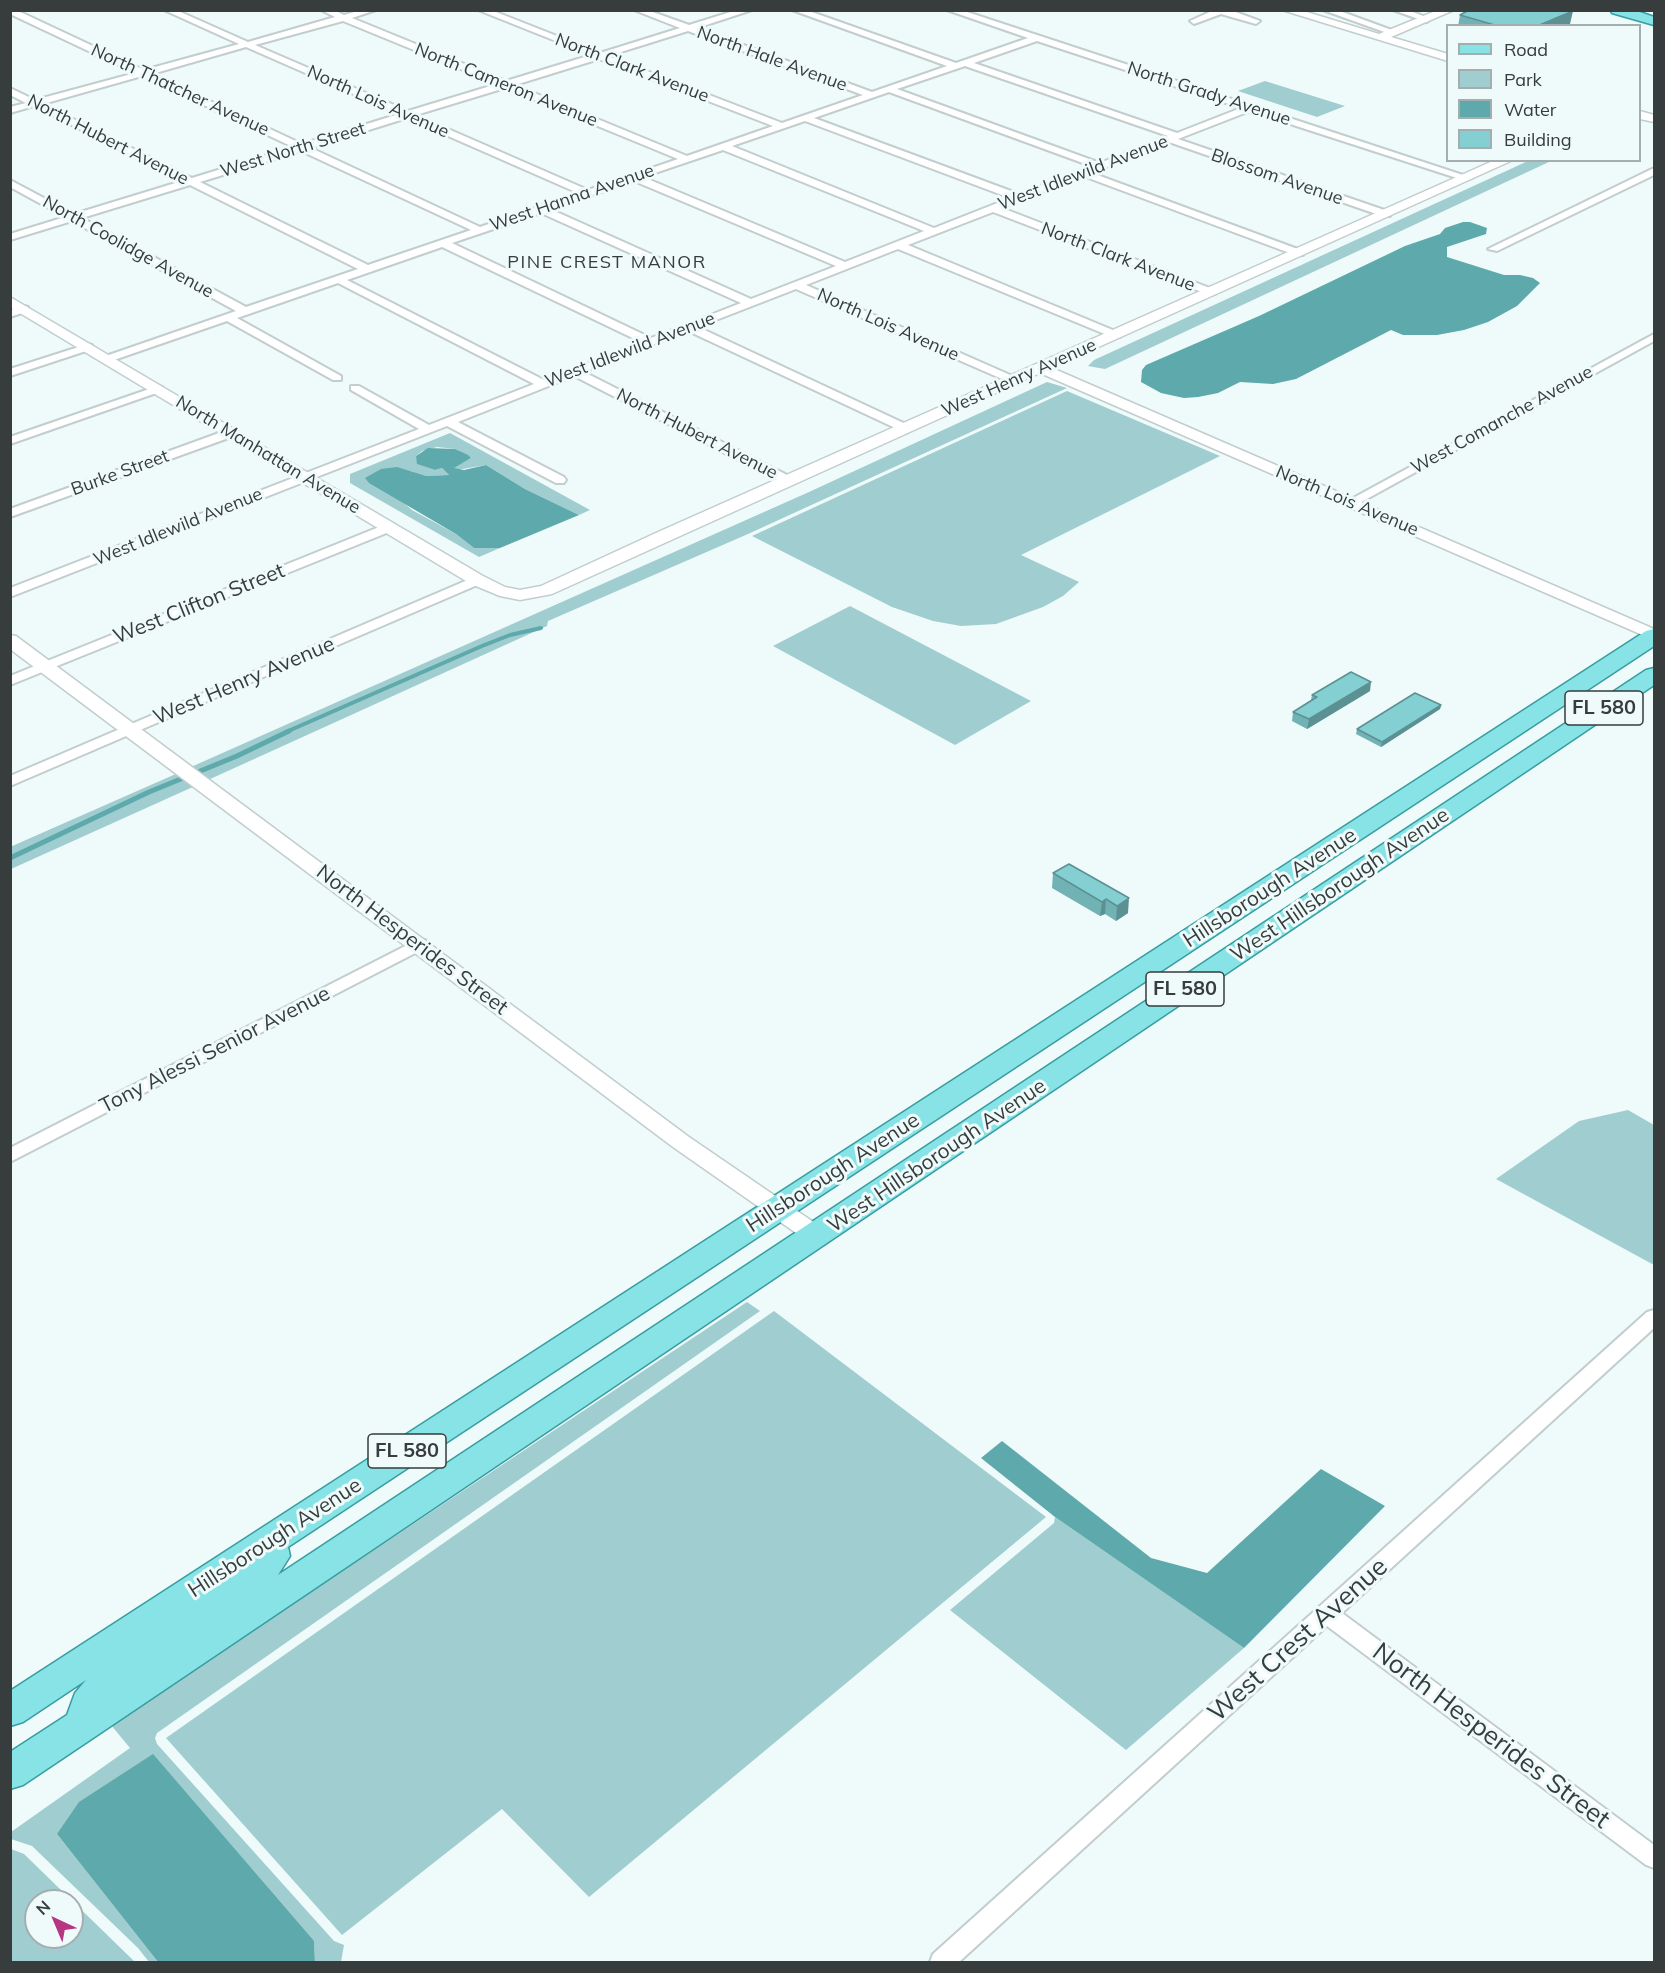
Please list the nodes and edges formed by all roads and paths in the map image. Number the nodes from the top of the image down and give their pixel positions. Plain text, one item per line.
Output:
1 (168, 10) edge
2 (325, 10) edge
3 (372, 10) edge
4 (482, 10) edge
5 (638, 10) edge
6 (748, 10) edge
7 (796, 10) edge
8 (951, 10) edge
9 (1287, 10) edge
10 (1328, 10) edge
11 (1398, 10) edge
12 (1449, 10) edge
13 (1617, 10) edge
14 (1625, 10) edge
15 (1643, 10) edge
16 (10, 11) edge
17 (1222, 11) edge
18 (1654, 17) edge
19 (344, 18) junction
20 (1427, 19) junction
21 (1194, 21) dead end
22 (1256, 21) dead end
23 (688, 29) junction
24 (1393, 32) junction
25 (1037, 38) junction
26 (1379, 38) junction
27 (247, 45) junction
28 (600, 56) junction
29 (1446, 57) edge
30 (960, 64) junction
31 (144, 74) junction
32 (506, 85) junction
33 (888, 89) junction
34 (10, 91) edge
35 (872, 95) junction
36 (36, 103) junction
37 (1251, 107) junction
38 (10, 110) edge
39 (408, 115) junction
40 (805, 118) junction
41 (782, 126) junction
42 (1173, 138) junction
43 (723, 146) junction
44 (302, 148) junction
45 (687, 159) junction
46 (1503, 162) edge
47 (1099, 166) junction
48 (1654, 171) edge
49 (1083, 173) junction
50 (634, 177) junction
51 (1467, 178) junction
52 (192, 181) junction
53 (10, 183) edge
54 (587, 193) junction
55 (1020, 198) junction
56 (992, 208) junction
57 (541, 209) junction
58 (1386, 214) junction
59 (74, 218) junction
60 (479, 230) junction
61 (933, 231) junction
62 (10, 237) edge
63 (443, 243) junction
64 (898, 245) junction
65 (1493, 249) dead end
66 (1299, 253) junction
67 (845, 266) junction
68 (367, 269) junction
69 (338, 279) junction
70 (796, 285) junction
71 (1211, 292) junction
72 (10, 301) edge
73 (750, 303) junction
74 (245, 311) junction
75 (17, 312) edge
76 (227, 317) junction
77 (688, 327) junction
78 (1116, 335) junction
79 (1654, 337) edge
80 (650, 342) junction
81 (88, 347) junction
82 (107, 359) junction
83 (1040, 368) junction
84 (574, 372) junction
85 (10, 374) edge
86 (337, 378) dead end
87 (1013, 380) junction
88 (543, 384) junction
89 (355, 388) dead end
90 (158, 389) junction
91 (447, 421) junction
92 (428, 429) junction
93 (906, 429) junction
94 (230, 433) junction
95 (10, 441) edge
96 (304, 477) junction
97 (560, 480) dead end
98 (789, 481) junction
99 (1350, 503) junction
100 (10, 513) edge
101 (388, 527) junction
102 (477, 580) junction
103 (10, 593) edge
104 (530, 593) joint
105 (1654, 635) edge
106 (10, 640) edge
107 (46, 667) junction
108 (1654, 675) edge
109 (10, 681) edge
110 (130, 730) junction
111 (1508, 732) junction
112 (10, 782) edge
113 (1406, 799) junction
114 (1438, 818) junction
115 (1265, 891) junction
116 (1311, 904) junction
117 (419, 944) junction
118 (1098, 1000) junction
119 (1160, 1006) junction
120 (995, 1117) junction
121 (10, 1156) edge
122 (778, 1209) junction
123 (817, 1236) junction
124 (1654, 1317) edge
125 (270, 1541) junction
126 (1327, 1614) junction
127 (10, 1711) edge
128 (82, 1725) junction
129 (10, 1773) edge
130 (1654, 1858) edge
131 (942, 1962) edge

1 - 27 street, North Lois Avenue
2 - 19 street, North Cameron Avenue
3 - 19 street
4 - 28 street, North Clark Avenue
5 - 23 street, North Hale Avenue
6 - 23 street, West North Street
7 - 30 street, Blossom Avenue
8 - 25 street, North Grady Avenue
9 - 26 street
10 - 24 street
11 - 20 street
12 - 20 street
13 - 18 main road
14 - 18 main road
15 - 18 main road
16 - 31 street, North Thatcher Avenue
17 - 21 street
17 - 22 street
19 - 27 street
19 - 32 street, North Cameron Avenue
20 - 24 street
23 - 28 street, West North Street
23 - 35 street, North Hale Avenue
24 - 26 street
25 - 30 street, West Hanna Avenue
25 - 37 street, North Grady Avenue
26 - 29 street
27 - 31 street
27 - 39 street, North Lois Avenue
28 - 32 street, West North Street
28 - 41 street, North Clark Avenue
30 - 33 street, West Hanna Avenue
30 - 42 street, Blossom Avenue
31 - 36 street
31 - 44 street, North Thatcher Avenue
32 - 39 street, West North Street
32 - 45 street, North Cameron Avenue
33 - 35 street, West Hanna Avenue
33 - 47 street
34 - 36 street, North Hubert Avenue
35 - 40 street, West Hanna Avenue
36 - 38 street
36 - 52 street, North Hubert Avenue
37 - 42 street, West Idlewild Avenue
37 - 51 street, North Grady Avenue
39 - 44 street, West North Street
39 - 54 street, North Lois Avenue
40 - 41 street, West Hanna Avenue
40 - 55 street
41 - 43 street, West Hanna Avenue
42 - 47 street, West Idlewild Avenue
42 - 58 street, Blossom Avenue
43 - 45 street, West Hanna Avenue
43 - 61 street
44 - 52 street, West North Street
44 - 60 street, North Thatcher Avenue
45 - 50 street, West Hanna Avenue
46 - 51 street, West Henry Avenue
47 - 49 street, West Idlewild Avenue
48 - 65 street
49 - 55 street, West Idlewild Avenue
49 - 66 street
50 - 54 street, West Hanna Avenue
50 - 67 street, North Lois Avenue
51 - 58 street, West Henry Avenue
52 - 59 street, West North Street
52 - 68 street, North Hubert Avenue
53 - 59 street, North Coolidge Avenue
54 - 57 street, West Hanna Avenue
55 - 56 street, West Idlewild Avenue
56 - 61 street, West Idlewild Avenue
56 - 71 street, North Clark Avenue
57 - 60 street, West Hanna Avenue
57 - 73 street
58 - 66 street, West Henry Avenue
59 - 62 street, West North Street
59 - 74 street, North Coolidge Avenue
60 - 63 street, West Hanna Avenue
61 - 64 street, West Idlewild Avenue
63 - 68 street, West Hanna Avenue
63 - 80 street
64 - 67 street, West Idlewild Avenue
64 - 78 street
66 - 71 street, West Henry Avenue
67 - 70 street, West Idlewild Avenue
68 - 69 street, West Hanna Avenue
69 - 74 street, West Hanna Avenue
69 - 88 street
70 - 73 street, West Idlewild Avenue
70 - 87 street, North Lois Avenue
71 - 78 street, West Henry Avenue
72 - 75 street, North Manhattan Avenue
73 - 77 street, West Idlewild Avenue
74 - 76 street, West Hanna Avenue
75 - 81 street, North Manhattan Avenue
76 - 82 street, West Hanna Avenue
76 - 86 street, North Coolidge Avenue
77 - 80 street, West Idlewild Avenue
77 - 93 street
78 - 83 street, West Henry Avenue
79 - 99 street, West Comanche Avenue
80 - 84 street, West Idlewild Avenue
81 - 82 street, North Manhattan Avenue
81 - 85 street
82 - 90 street, North Manhattan Avenue
83 - 87 street, West Henry Avenue
83 - 99 street, North Lois Avenue
84 - 88 street, West Idlewild Avenue
84 - 98 street, North Hubert Avenue
87 - 93 street, West Henry Avenue
88 - 91 street, West Idlewild Avenue
89 - 92 street
90 - 94 street, North Manhattan Avenue
90 - 95 street
91 - 92 street, West Idlewild Avenue
91 - 97 street
92 - 96 street, West Idlewild Avenue
93 - 98 street, West Henry Avenue
94 - 96 street, North Manhattan Avenue
94 - 100 street, Burke Street
96 - 101 street, North Manhattan Avenue
96 - 103 street, West Idlewild Avenue
98 - 104 street, West Henry Avenue
99 - 105 street, North Lois Avenue
101 - 102 street, North Manhattan Avenue
101 - 107 street, West Clifton Street
102 - 104 street, North Manhattan Avenue
102 - 110 street, West Henry Avenue
105 - 111 main road, Hillsborough Avenue / FL 580
106 - 107 street, North Hesperides Street
107 - 109 street, West Clifton Street
107 - 110 street, North Hesperides Street
108 - 114 main road, West Hillsborough Avenue / FL 580
110 - 112 street, West Henry Avenue
110 - 117 street, North Hesperides Street
111 - 113 main road, Hillsborough Avenue / FL 580
111 - 114 main road
113 - 115 main road, Hillsborough Avenue / FL 580
113 - 116 main road
114 - 116 main road, West Hillsborough Avenue / FL 580
115 - 118 main road, Hillsborough Avenue / FL 580
115 - 119 main road
116 - 119 main road, West Hillsborough Avenue / FL 580
117 - 121 street, Tony Alessi Senior Avenue
117 - 122 street, North Hesperides Street
118 - 120 main road
118 - 122 main road, Hillsborough Avenue / FL 580
119 - 120 main road, West Hillsborough Avenue / FL 580
120 - 123 main road, West Hillsborough Avenue / FL 580
122 - 123 street, North Hesperides Street
122 - 125 main road, Hillsborough Avenue / FL 580
123 - 128 main road, FL 580
124 - 126 street, West Crest Avenue
125 - 127 main road, Hillsborough Avenue / FL 580
125 - 128 main road
126 - 130 street, North Hesperides Street
126 - 131 street, West Crest Avenue
128 - 129 main road, FL 580

